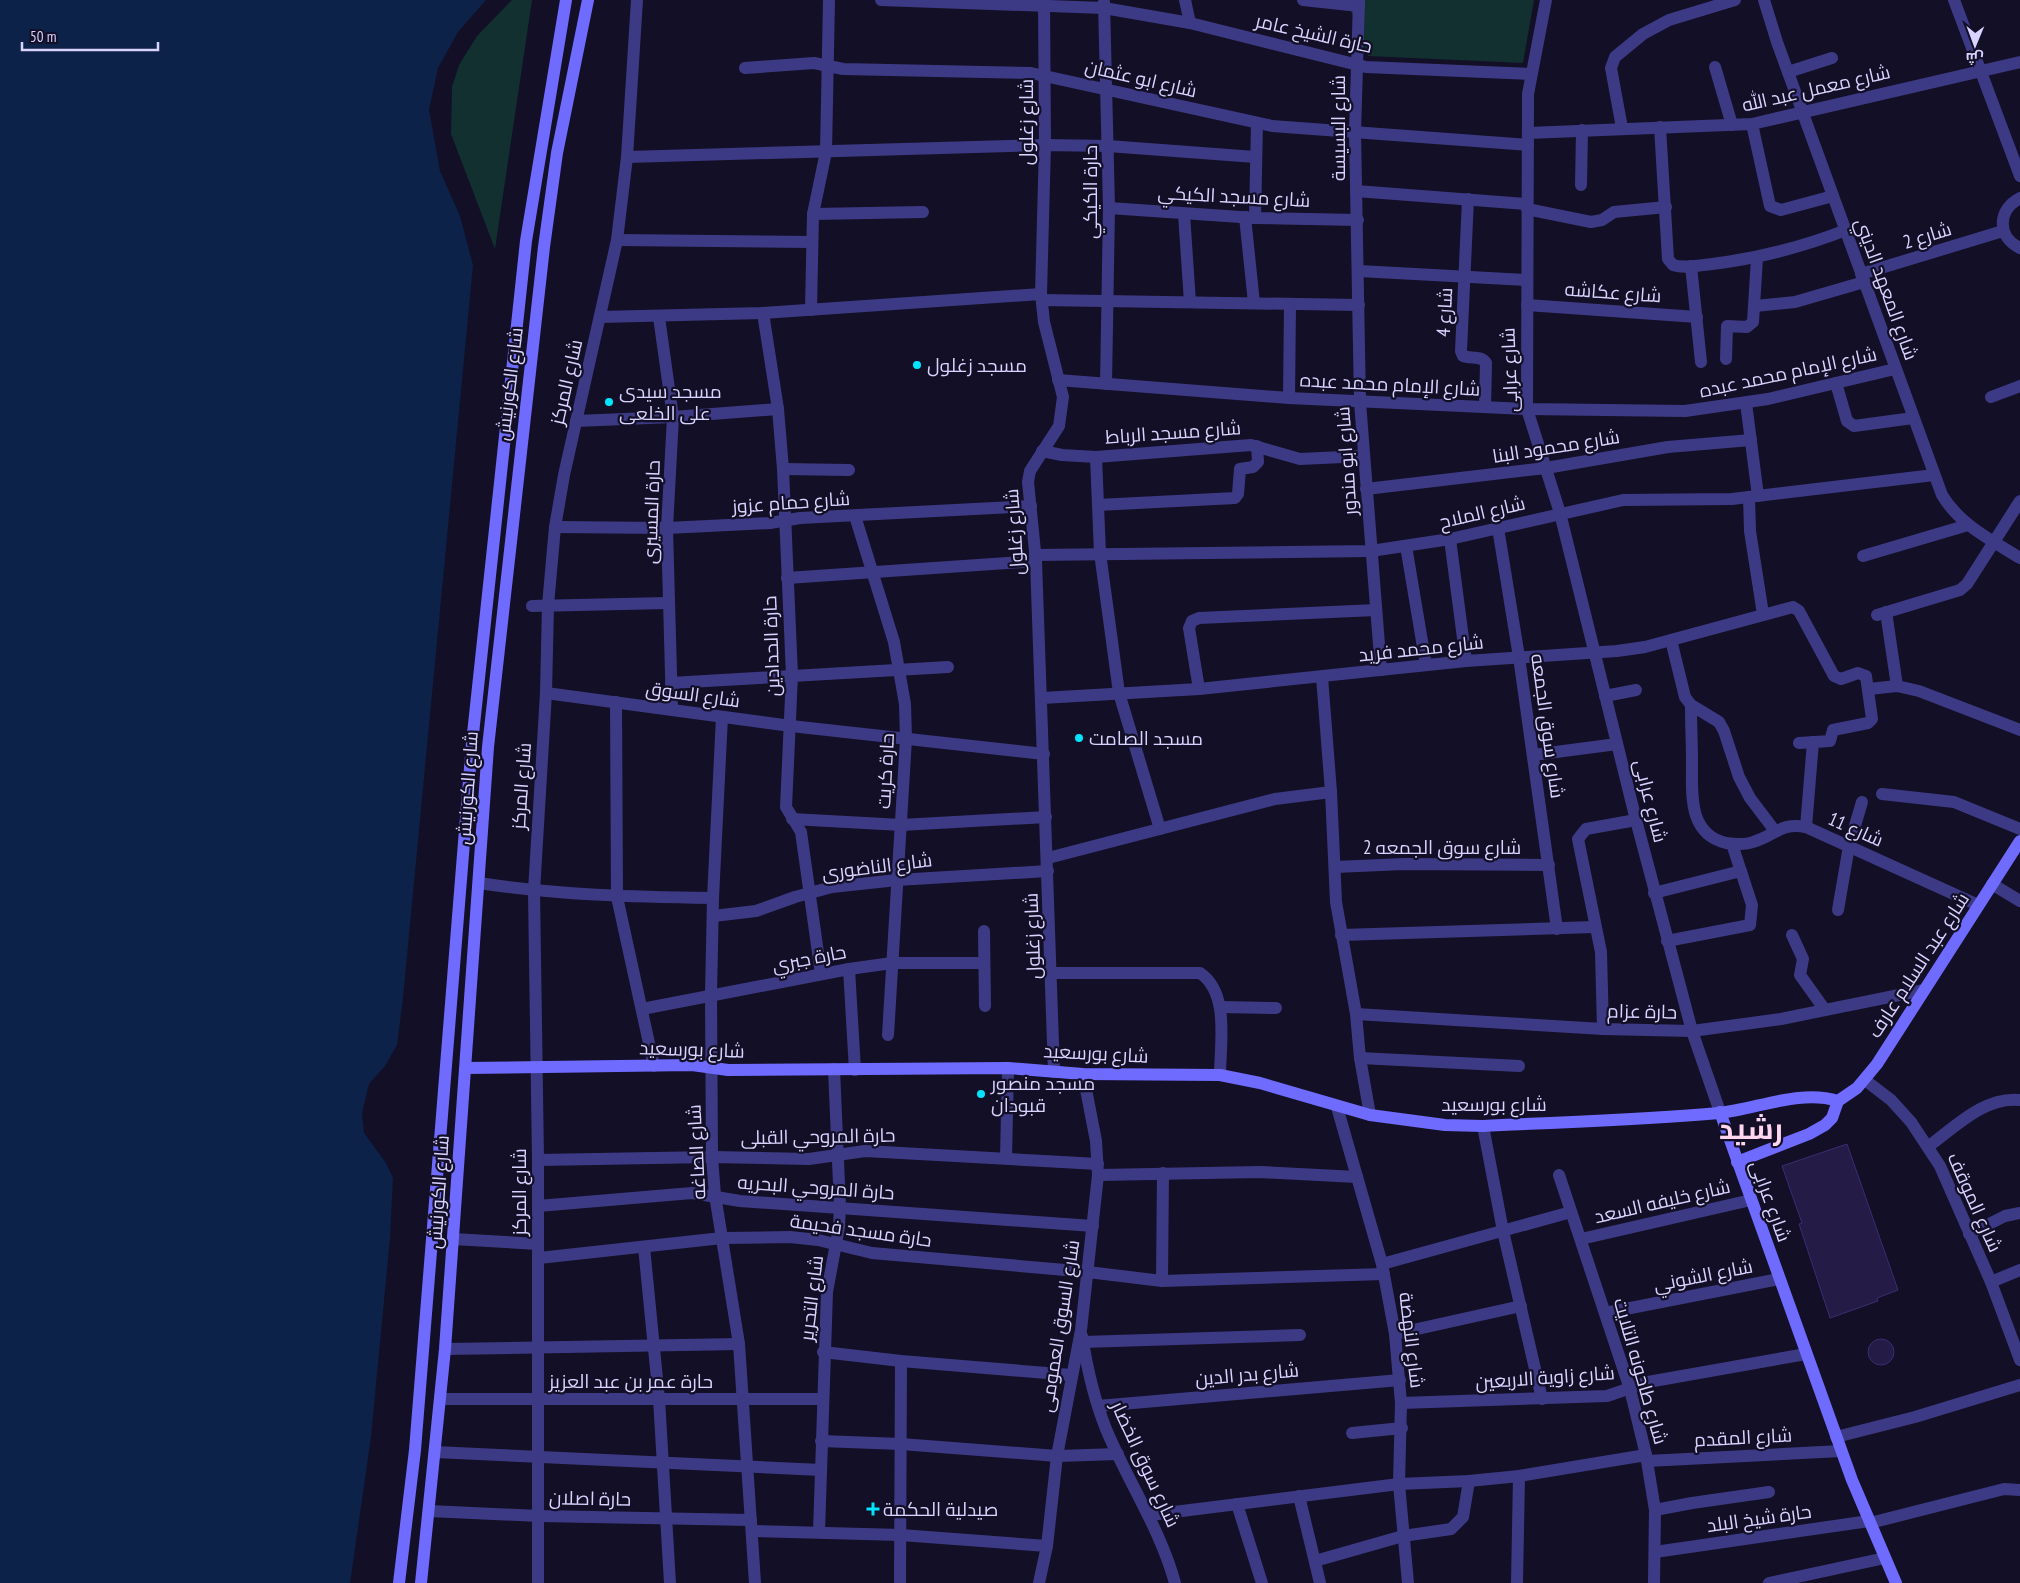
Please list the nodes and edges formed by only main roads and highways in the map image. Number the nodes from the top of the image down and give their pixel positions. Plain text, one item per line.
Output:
1 (566, 0) edge
2 (588, 0) edge
3 (2020, 841) edge
4 (449, 1030) junction
5 (468, 1031) junction
6 (466, 1068) junction
7 (1838, 1101) junction
8 (1720, 1112) junction
9 (1737, 1162) junction
10 (399, 1583) edge
11 (421, 1583) edge
12 (1896, 1583) edge

1 - 4 main road, شارع الكورنيش
2 - 5 main road, شارع الكورنيش
3 - 7 main road, شارع عبد السلام عارف
4 - 5 main road
4 - 10 main road, شارع الكورنيش
5 - 6 main road, شارع الكورنيش
6 - 8 main road, شارع بورسعيد
6 - 11 main road, شارع الكورنيش
7 - 8 main road
7 - 9 main road, شارع عبد السلام عارف
8 - 9 main road, شارع عرابى
9 - 12 main road, شارع عرابى

